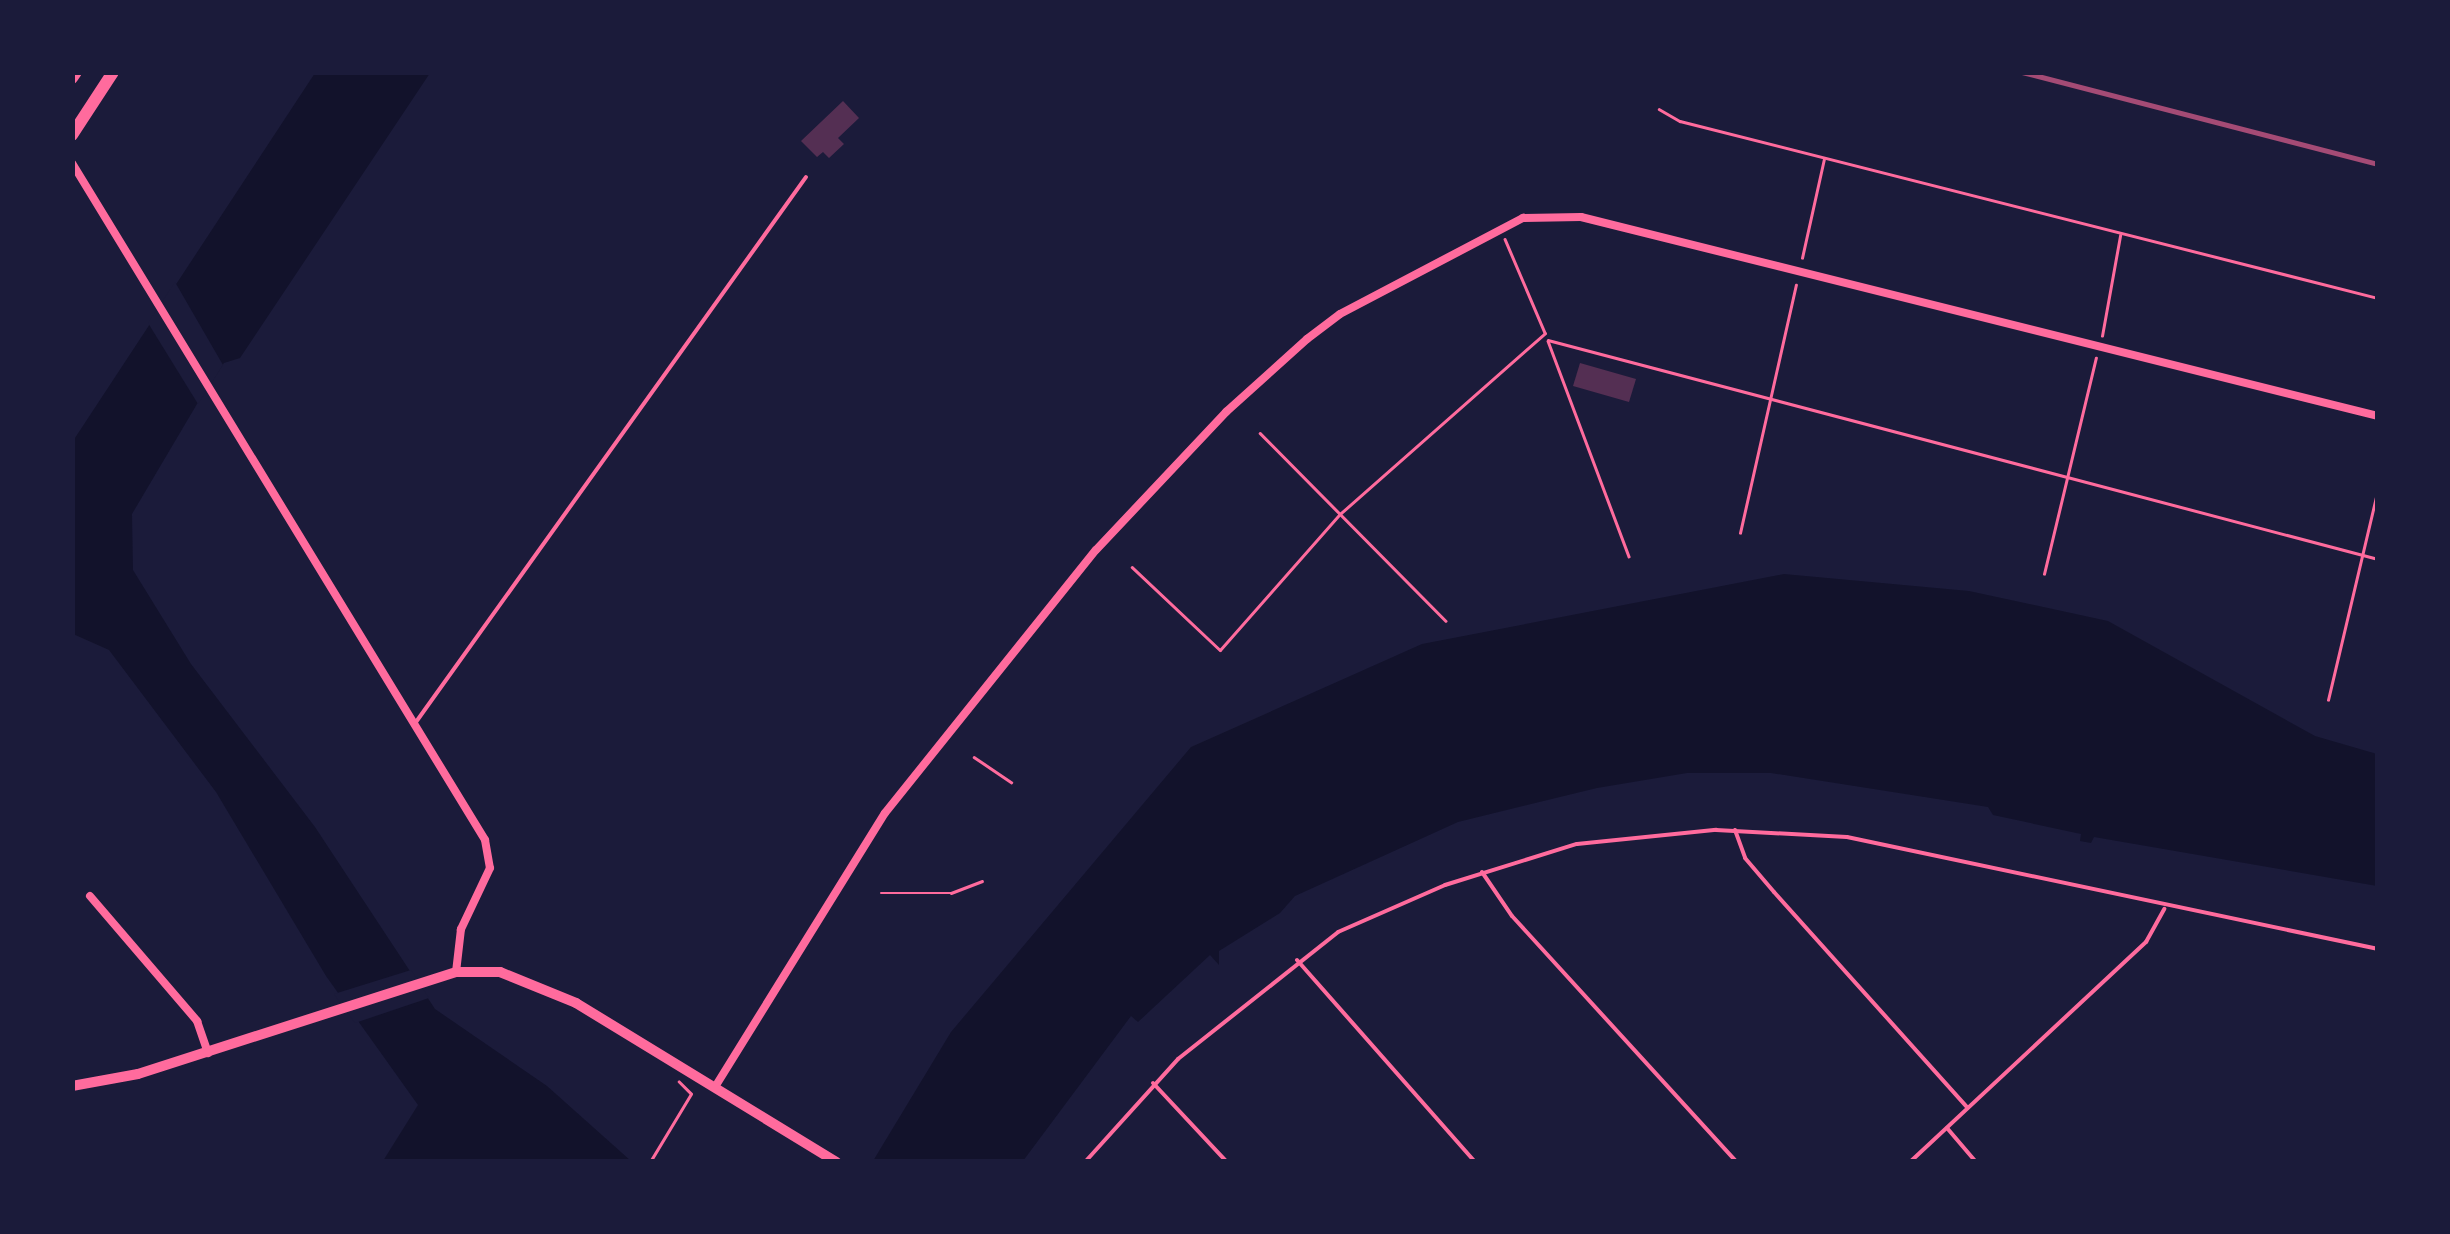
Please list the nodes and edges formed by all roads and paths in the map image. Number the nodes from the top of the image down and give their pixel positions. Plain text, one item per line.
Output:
1 (112, 72) edge
2 (1658, 109) dead end
3 (72, 136) edge
4 (1824, 158) junction
5 (72, 163) edge
6 (806, 177) dead end
7 (1501, 228) junction
8 (2121, 234) junction
9 (1799, 271) junction
10 (2378, 298) edge
11 (1545, 333) junction
12 (1548, 340) junction
13 (2100, 344) junction
14 (1772, 400) junction
15 (2378, 416) edge
16 (1260, 433) dead end
17 (2066, 477) junction
18 (2378, 488) edge
19 (1340, 514) junction
20 (1740, 532) dead end
21 (2364, 555) junction
22 (1629, 556) dead end
23 (2378, 559) edge
24 (1132, 567) dead end
25 (2044, 574) dead end
26 (1446, 621) dead end
27 (2328, 700) dead end
28 (416, 722) junction
29 (974, 758) dead end
30 (1010, 782) dead end
31 (1735, 830) junction
32 (1482, 872) junction
33 (982, 881) dead end
34 (881, 893) dead end
35 (90, 896) dead end
36 (2164, 908) junction
37 (2378, 949) edge
38 (1297, 960) junction
39 (456, 972) junction
40 (208, 1053) junction
41 (680, 1081) dead end
42 (1153, 1083) junction
43 (72, 1086) edge
44 (714, 1087) junction
45 (1968, 1108) junction
46 (1947, 1128) junction
47 (650, 1162) edge
48 (836, 1162) edge
49 (1085, 1162) edge
50 (1227, 1162) edge
51 (1475, 1162) edge
52 (1738, 1162) edge
53 (1910, 1162) edge
54 (1976, 1162) edge

1 - 3 main road
2 - 4 path
4 - 8 path
4 - 9 path
5 - 28 street
6 - 28 lane
7 - 9 street
7 - 11 path
7 - 44 street
8 - 10 path
8 - 13 path
9 - 13 street
9 - 14 path
11 - 12 path
11 - 19 path
12 - 14 path
12 - 22 path
13 - 15 street
13 - 17 path
14 - 17 path
14 - 20 path
16 - 19 path
17 - 21 path
17 - 25 path
18 - 21 path
19 - 24 path
19 - 26 path
21 - 23 path
21 - 27 path
28 - 39 street
29 - 30 path
31 - 32 lane
31 - 36 lane
31 - 45 lane
32 - 38 lane
32 - 52 lane
33 - 34 path
35 - 40 street
36 - 37 lane
36 - 45 lane
38 - 42 lane
38 - 51 lane
39 - 40 street
39 - 44 street
40 - 43 street
41 - 47 path
42 - 49 lane
42 - 50 lane
44 - 48 street
45 - 46 lane
46 - 53 lane
46 - 54 lane

